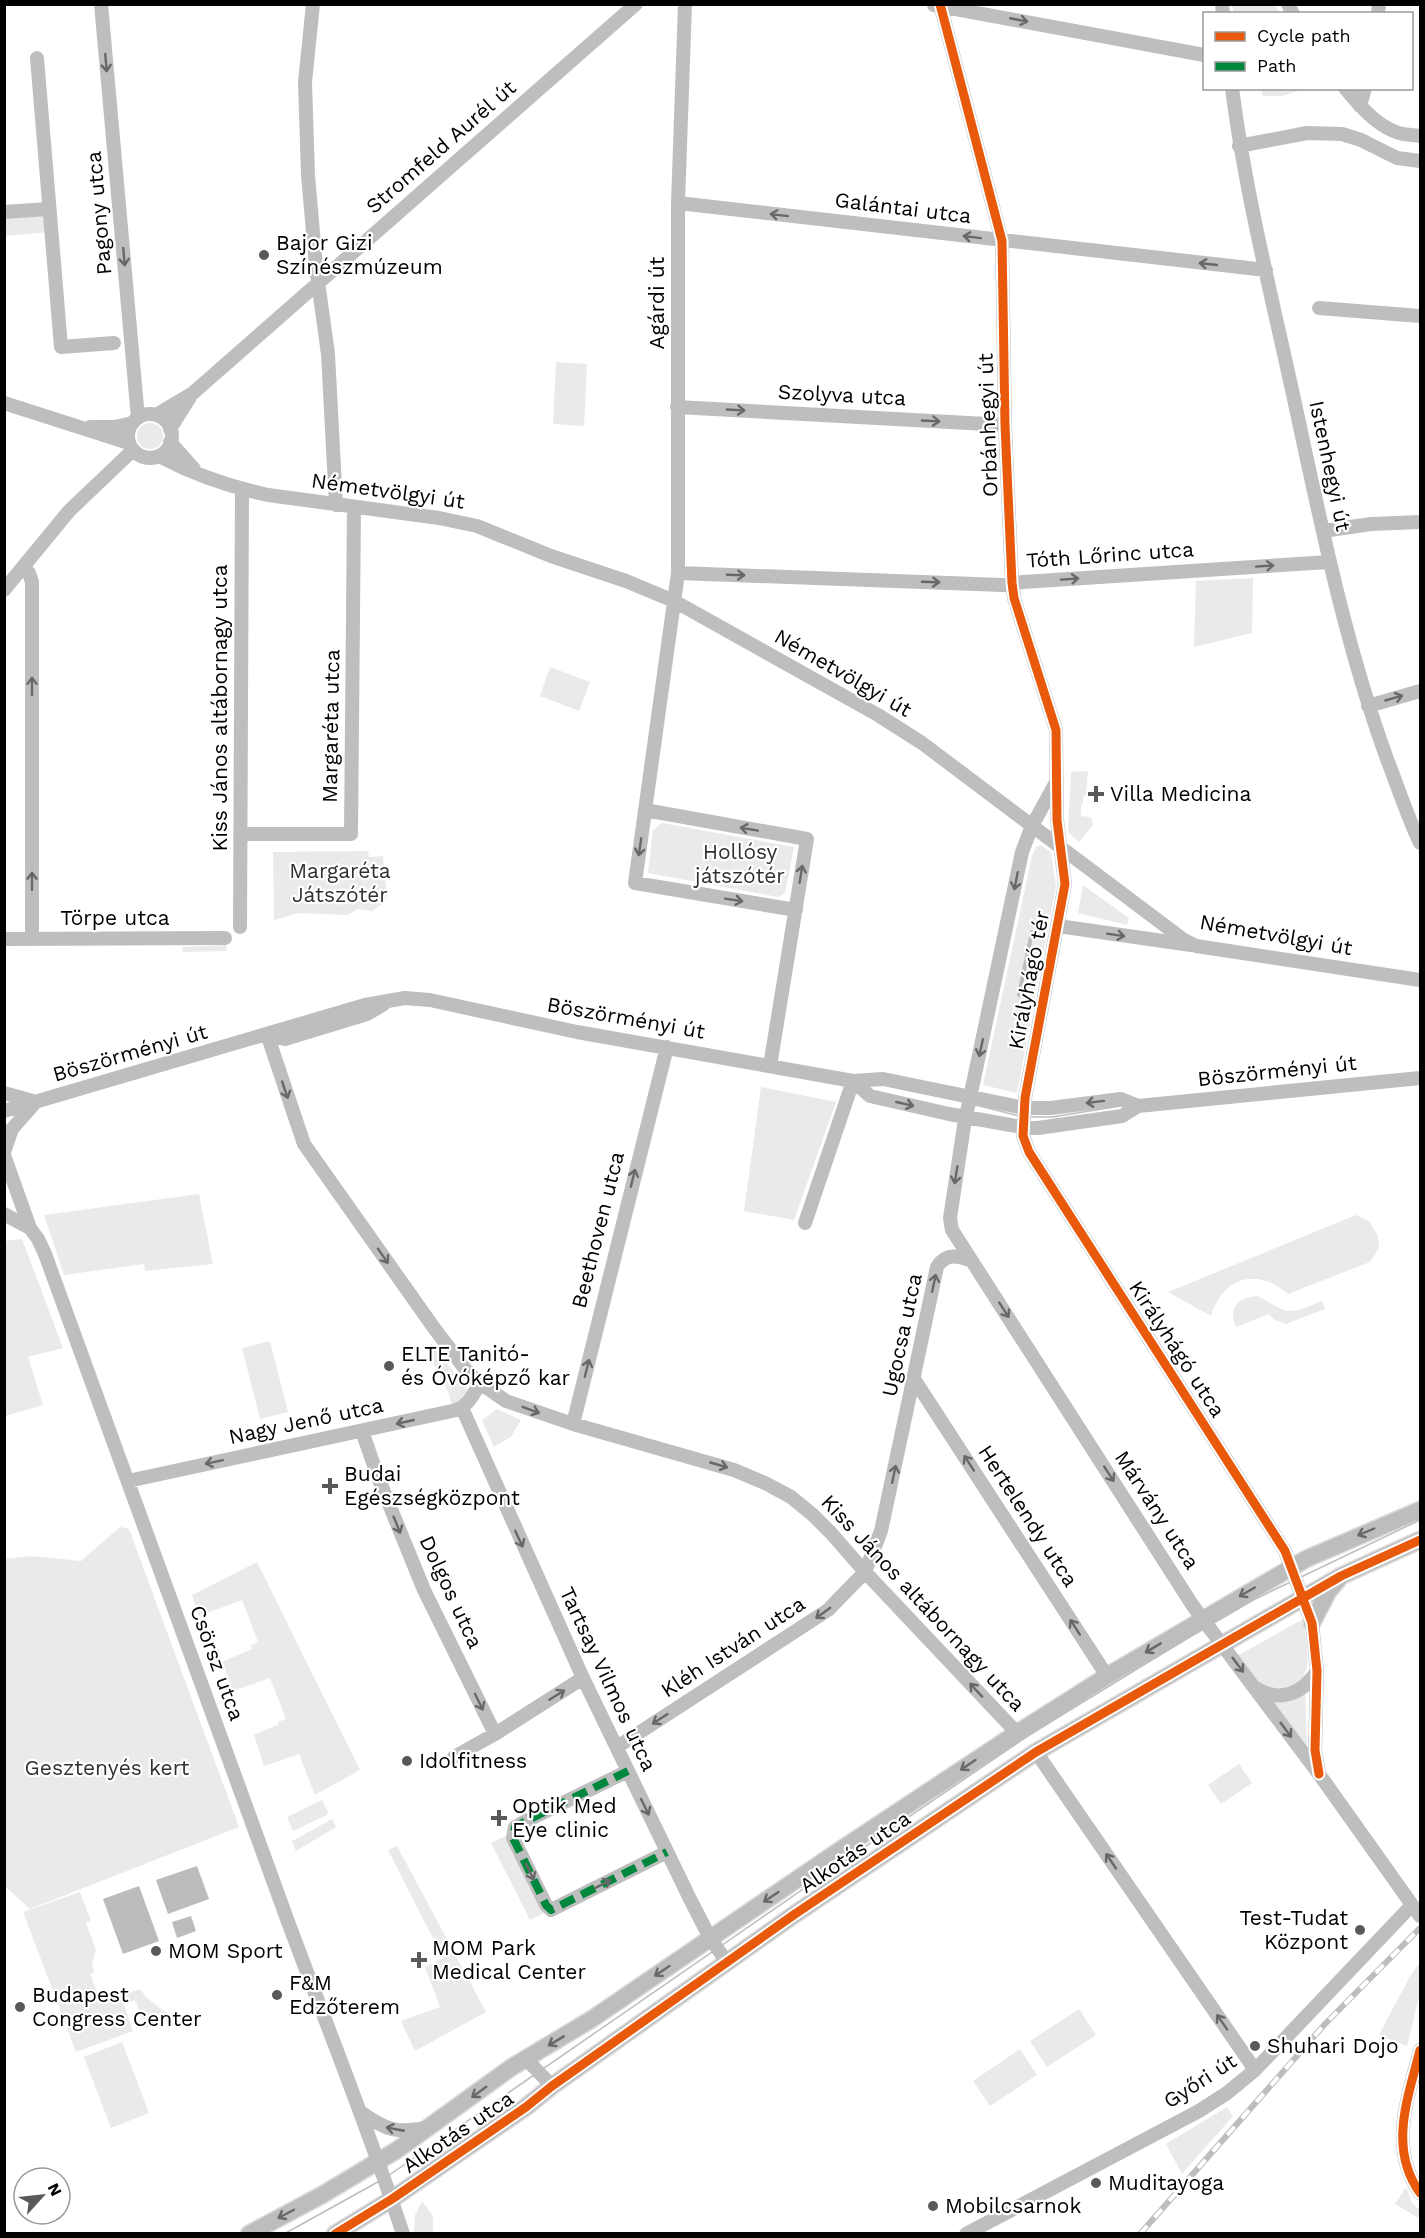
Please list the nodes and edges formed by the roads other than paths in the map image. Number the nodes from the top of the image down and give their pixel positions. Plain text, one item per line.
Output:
1 (101, 4) edge
2 (313, 4) edge
3 (685, 4) edge
4 (938, 5) edge
5 (632, 6) edge
6 (1203, 55) edge
7 (37, 58) dead end
8 (1232, 90) edge
9 (1347, 90) edge
10 (1364, 90) edge
11 (1360, 106) junction
12 (1420, 136) edge
13 (1239, 146) junction
14 (1420, 161) edge
15 (678, 203) junction
16 (48, 209) junction
17 (4, 212) edge
18 (1002, 241) junction
19 (1266, 270) junction
20 (318, 282) junction
21 (1319, 308) dead end
22 (1420, 316) edge
23 (114, 343) dead end
24 (193, 393) junction
25 (4, 403) edge
26 (677, 407) junction
27 (156, 416) junction
28 (135, 420) junction
29 (1005, 425) junction
30 (79, 426) junction
31 (170, 435) junction
32 (131, 447) junction
33 (159, 456) junction
34 (203, 476) junction
35 (242, 489) junction
36 (336, 505) junction
37 (354, 507) junction
38 (1420, 522) edge
39 (1323, 531) junction
40 (1329, 562) junction
41 (22, 568) junction
42 (678, 573) junction
43 (1012, 584) junction
44 (4, 591) edge
45 (674, 601) junction
46 (1420, 690) edge
47 (1368, 706) junction
48 (1056, 782) junction
49 (645, 810) junction
50 (1032, 825) junction
51 (240, 834) junction
52 (1420, 843) edge
53 (1060, 846) junction
54 (796, 910) junction
55 (1058, 926) junction
56 (240, 927) dead end
57 (225, 938) dead end
58 (4, 939) edge
59 (32, 939) junction
60 (1196, 946) junction
61 (1420, 980) edge
62 (267, 1034) junction
63 (667, 1047) junction
64 (770, 1066) junction
65 (1420, 1078) edge
66 (853, 1082) junction
67 (4, 1093) edge
68 (38, 1101) junction
69 (968, 1107) junction
70 (4, 1111) edge
71 (1023, 1119) junction
72 (4, 1154) edge
73 (4, 1214) edge
74 (805, 1223) dead end
75 (30, 1228) junction
76 (972, 1261) junction
77 (914, 1379) junction
78 (480, 1383) junction
79 (462, 1408) junction
80 (573, 1424) junction
81 (362, 1431) junction
82 (129, 1481) junction
83 (1420, 1510) edge
84 (1420, 1540) edge
85 (1292, 1566) junction
86 (865, 1572) junction
87 (1341, 1576) junction
88 (1302, 1597) junction
89 (1203, 1618) junction
90 (1312, 1623) junction
91 (1222, 1644) junction
92 (1317, 1671) junction
93 (1107, 1676) junction
94 (583, 1678) junction
95 (1254, 1687) junction
96 (1017, 1733) junction
97 (495, 1734) junction
98 (617, 1747) junction
99 (1036, 1752) junction
100 (454, 1757) dead end
101 (628, 1771) junction
102 (1319, 1774) junction
103 (667, 1852) junction
104 (1412, 1905) junction
105 (1420, 1916) edge
106 (710, 1938) junction
107 (727, 1962) junction
108 (1420, 2050) edge
109 (526, 2059) junction
110 (1255, 2070) junction
111 (552, 2086) junction
112 (1414, 2103) edge
113 (361, 2112) junction
114 (432, 2127) junction
115 (380, 2162) junction
116 (1420, 2193) edge
117 (392, 2199) junction
118 (249, 2234) edge
119 (335, 2234) edge
120 (403, 2234) edge
121 (966, 2234) edge

1 -> 28 street, Pagony utca
2 - 20 street
3 - 15 street, Agárdi út
4 -> 6 street
4 - 18 street, Orbánhegyi út
5 - 20 street, Stromfeld Aurél út
7 - 16 street
8 - 13 street, Istenhegyi út
9 - 11 street
10 - 11 street
11 - 12 street
13 - 14 street
13 - 19 street, Istenhegyi út
18 -> 15 street, Galántai utca
15 - 26 street, Agárdi út
16 - 17 street
16 - 23 street
19 -> 18 street, Galántai utca
18 - 29 street, Orbánhegyi út
19 - 39 street, Istenhegyi út
20 - 24 street, Stromfeld Aurél út
20 - 36 street
21 - 22 street
24 - 27 street, Stromfeld Aurél út
24 - 31 street, Stromfeld Aurél út
25 - 30 street
26 -> 29 street, Szolyva utca
26 - 42 street, Agárdi út
27 - 28 street
27 - 31 street
28 - 30 street
28 - 32 street
29 - 43 street, Orbánhegyi út
30 - 32 street
31 - 33 street
31 - 34 street, Németvölgyi út
32 - 33 street
32 - 41 street
33 - 34 street, Németvölgyi út
34 - 35 street, Németvölgyi út
35 - 36 street, Németvölgyi út
35 - 51 street, Kiss János altábornagy utca
36 - 37 street, Németvölgyi út
37 - 45 street, Németvölgyi út
37 - 51 street, Margaréta utca
38 - 39 street
39 - 40 street, Istenhegyi út
43 -> 40 street, Tóth Lőrinc utca
40 - 47 street, Istenhegyi út
41 - 44 street
59 -> 41 street
42 -> 43 street, Tóth Lőrinc utca
42 - 45 street, Agárdi út
43 - 48 street, Orbánhegyi út
45 - 49 street, Agárdi út
45 - 50 street, Németvölgyi út
47 -> 46 street
47 - 52 street, Istenhegyi út
48 - 50 street, Orbánhegyi út
48 - 53 street, Orbánhegyi út
54 -> 49 street
49 -> 54 street, Agárdi út
50 - 53 street, Németvölgyi út
50 -> 69 street, Királyhágó tér
51 - 56 street, Kiss János altábornagy utca
53 - 55 street, Királyhágó tér
53 - 60 street, Németvölgyi út
54 - 64 street
55 -> 60 street
55 - 71 street, Királyhágó tér
57 - 59 street, Törpe utca
58 - 59 street, Törpe utca
60 - 61 street, Németvölgyi út
62 - 63 street, Böszörményi út
62 - 68 street, Böszörményi út
62 -> 78 street, Kiss János altábornagy utca
63 - 64 street, Böszörményi út
80 -> 63 street, Beethoven utca
64 - 66 street, Böszörményi út
65 - 71 street, Böszörményi út
66 - 69 street, Böszörményi út
66 -> 69 street, Böszörményi út
66 - 74 street
67 - 68 street, Böszörményi út
68 - 70 street, Böszörményi út
68 - 72 street, Böszörményi út
69 - 71 street, Böszörményi út
69 - 71 street, Böszörményi út
69 -> 76 street
71 - 85 street, Királyhágó utca
72 - 75 street, Csörsz utca
73 - 75 street
75 - 82 street, Csörsz utca
77 -> 76 street, Ugocsa utca
76 -> 89 street, Márvány utca
86 -> 77 street, Ugocsa utca
93 -> 77 street, Hertelendy utca
78 - 79 street
78 -> 80 street, Kiss János altábornagy utca
79 -> 81 street, Nagy Jenő utca
79 -> 94 street, Tartsay Vilmos utca
80 -> 86 street, Kiss János altábornagy utca
81 -> 82 street, Nagy Jenő utca
81 -> 97 street, Dolgos utca
82 - 113 street, Csörsz utca
83 -> 85 main road, Alkotás utca
84 - 87 main road, Alkotás utca
85 - 88 street, Királyhágó utca
85 -> 89 main road, Alkotás utca
96 -> 86 street, Kiss János altábornagy utca
86 -> 98 street, Kléh István utca
87 - 88 main road, Alkotás utca
87 - 90 main road
88 - 90 street, Márvány utca
88 - 91 main road, Alkotás utca
89 - 91 street, Márvány utca
89 -> 93 main road, Alkotás utca
90 - 92 street, Márvány utca
91 -> 95 street, Márvány utca
91 - 99 main road, Alkotás utca
92 - 95 street
92 - 102 street, Márvány utca
93 - 96 main road, Alkotás utca
97 -> 94 street
94 - 98 street, Tartsay Vilmos utca
95 -> 102 street, Márvány utca
96 -> 106 main road, Alkotás utca
97 - 100 street
98 - 101 street, Tartsay Vilmos utca
99 - 107 main road, Alkotás utca
110 -> 99 street
101 -> 103 street, Tartsay Vilmos utca
101 -> 103 street
102 - 104 street, Márvány utca
103 - 106 street, Tartsay Vilmos utca
104 - 105 street, Márvány utca
104 - 110 street, Győri út
106 - 107 street, Tartsay Vilmos utca
106 -> 109 main road, Alkotás utca
107 - 111 main road, Alkotás utca
108 - 112 street
109 - 111 street
109 -> 114 main road, Alkotás utca
110 - 121 street, Győri út
111 - 117 main road, Alkotás utca
112 - 116 street
114 -> 113 street
113 - 115 street, Csörsz utca
114 - 115 main road, Alkotás utca
115 - 117 street, Csörsz utca
115 -> 118 main road, Alkotás utca
117 - 119 main road, Alkotás utca
117 - 120 street, Csörsz utca

